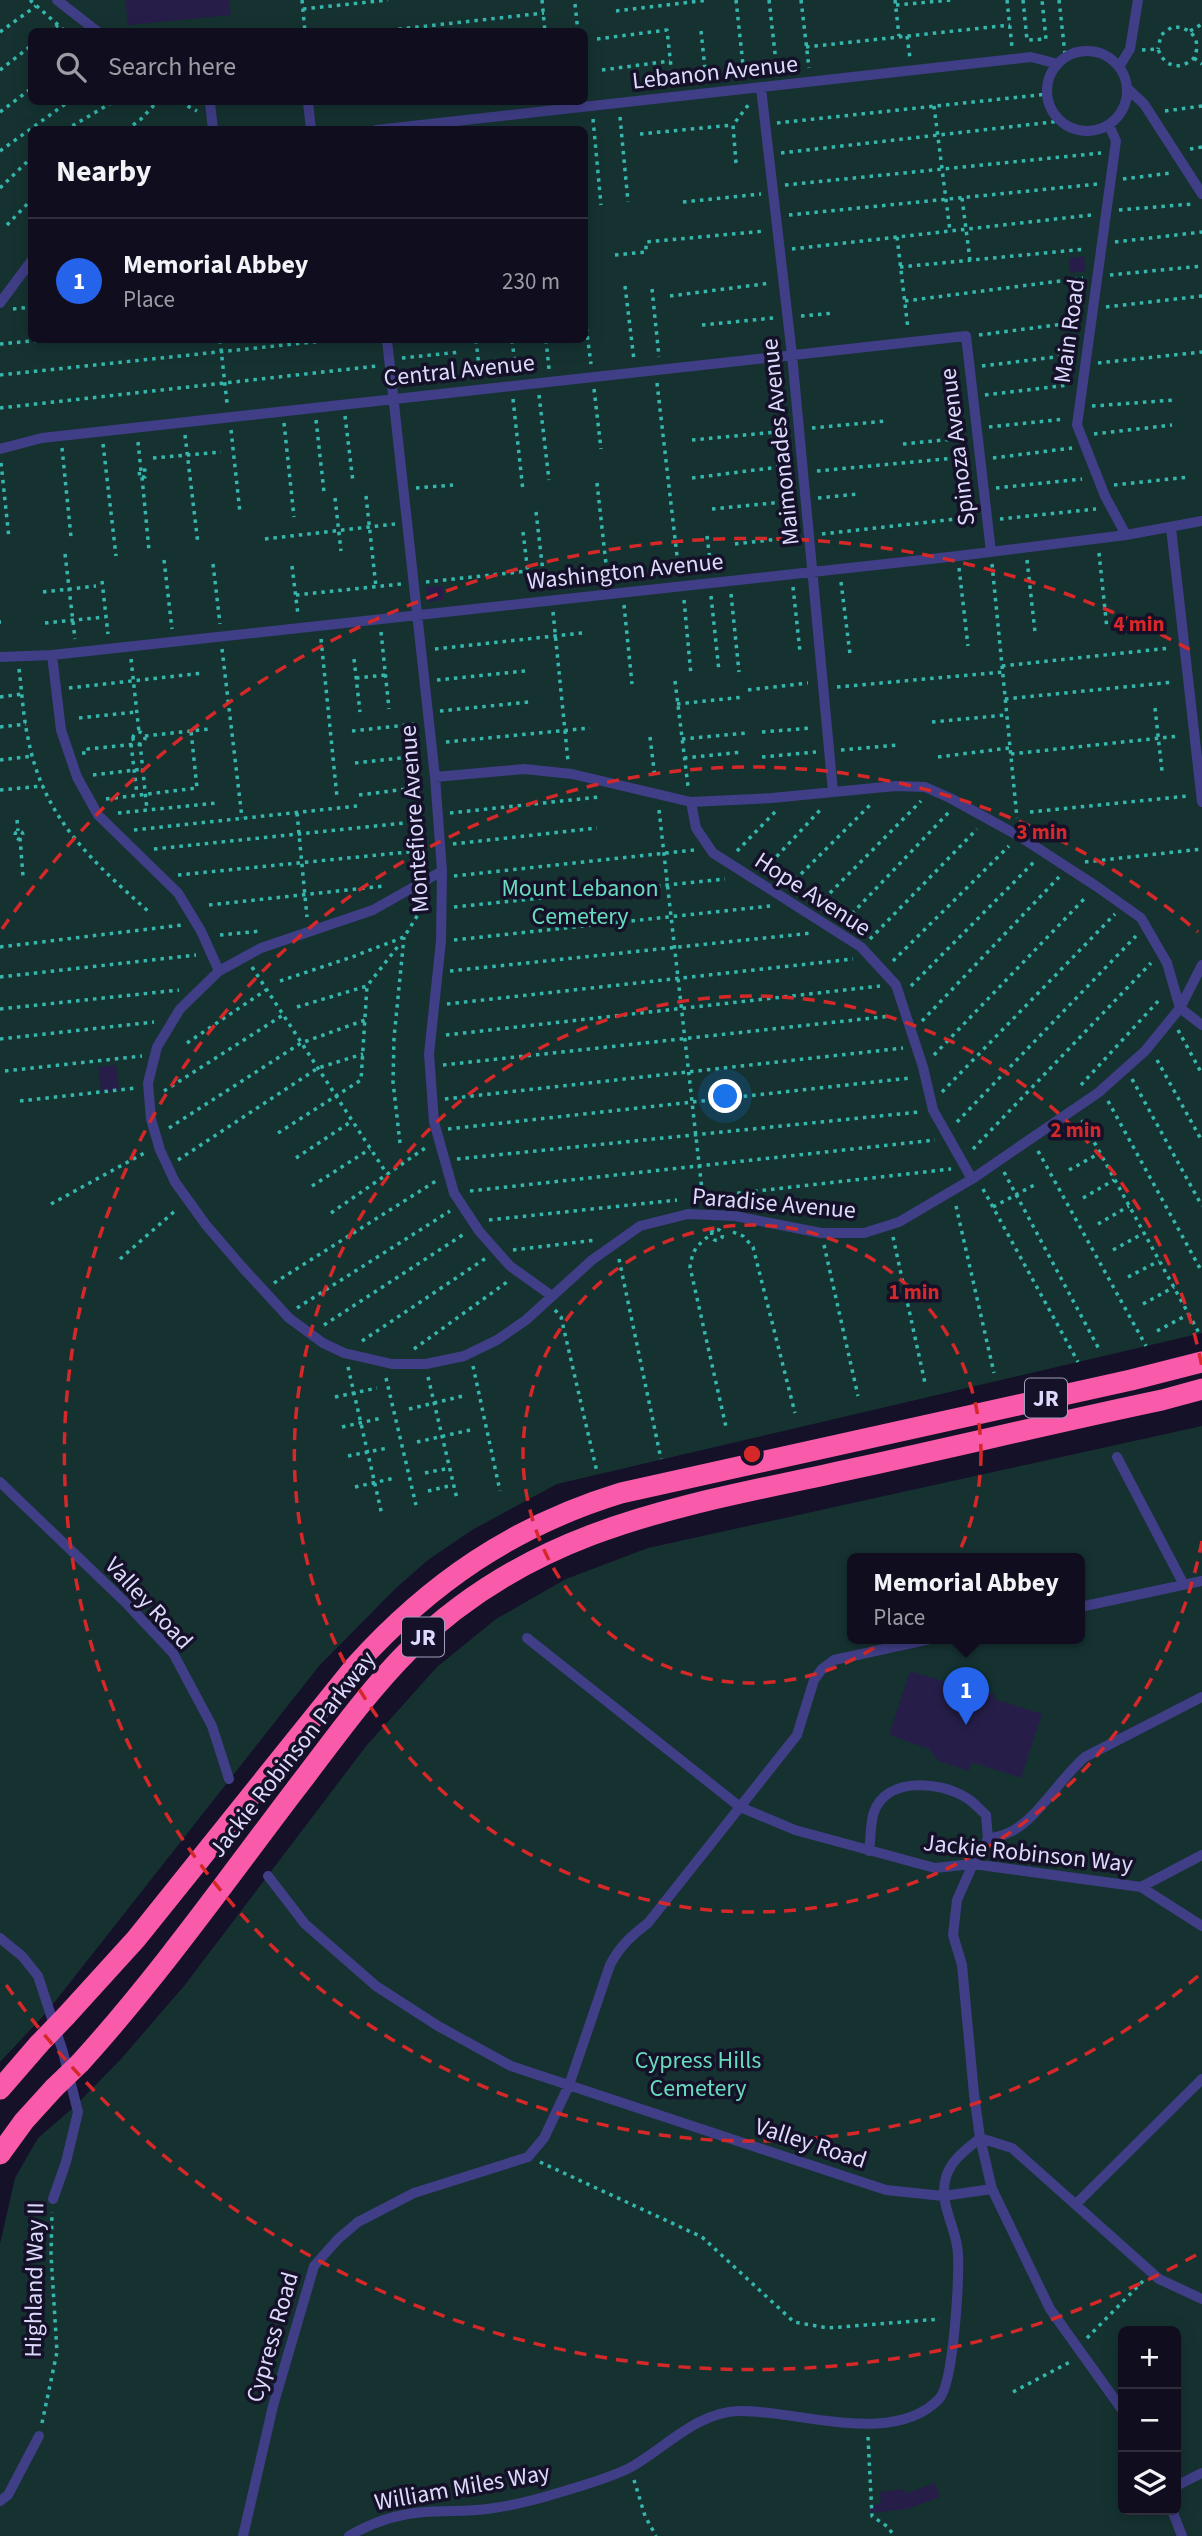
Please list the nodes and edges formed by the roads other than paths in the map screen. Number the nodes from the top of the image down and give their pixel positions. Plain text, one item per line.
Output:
1 (57, 0) edge
2 (1138, 0) edge
3 (93, 28) edge
4 (1062, 61) junction
5 (1119, 67) junction
6 (761, 88) junction
7 (1127, 88) junction
8 (210, 105) edge
9 (308, 105) edge
10 (1109, 125) junction
11 (213, 126) edge
12 (311, 126) edge
13 (412, 126) edge
14 (1202, 194) edge
15 (28, 265) edge
16 (0, 303) edge
17 (966, 337) joint
18 (387, 343) edge
19 (792, 355) junction
20 (394, 398) junction
21 (0, 452) edge
22 (1202, 521) edge
23 (1171, 528) junction
24 (1126, 535) junction
25 (991, 552) junction
26 (814, 572) junction
27 (416, 615) junction
28 (52, 655) junction
29 (0, 657) edge
30 (435, 781) junction
31 (835, 791) junction
32 (1201, 795) edge
33 (691, 802) junction
34 (1202, 803) edge
35 (442, 874) junction
36 (1202, 965) edge
37 (219, 971) junction
38 (1180, 1008) junction
39 (1202, 1025) edge
40 (974, 1177) junction
41 (549, 1298) junction
42 (1202, 1362) edge
43 (1202, 1389) edge
44 (1202, 1400) edge
45 (1125, 1408) junction
46 (1116, 1457) dead end
47 (0, 1482) edge
48 (1202, 1581) edge
49 (1184, 1585) junction
50 (1085, 1606) edge
51 (527, 1638) dead end
52 (907, 1644) edge
53 (1202, 1698) edge
54 (229, 1779) dead end
55 (740, 1807) junction
56 (988, 1839) junction
57 (869, 1850) junction
58 (1202, 1855) edge
59 (973, 1864) junction
60 (268, 1876) dead end
61 (1141, 1887) junction
62 (1202, 1926) edge
63 (0, 1938) edge
64 (71, 2058) junction
65 (1202, 2079) edge
66 (569, 2085) junction
67 (0, 2089) edge
68 (980, 2138) junction
69 (0, 2154) edge
70 (992, 2189) junction
71 (943, 2196) junction
72 (53, 2199) road end
73 (1076, 2204) junction
74 (1202, 2299) edge
75 (1118, 2404) edge
76 (39, 2436) road end
77 (1202, 2473) edge
78 (1181, 2484) edge
79 (0, 2501) edge
80 (1174, 2515) edge
81 (243, 2536) edge
82 (349, 2536) edge
83 (1182, 2536) edge

1 - 3 lane
2 - 5 lane
4 - 5 lane
4 - 6 lane, Lebanon Avenue
4 - 10 lane
5 - 7 lane
6 - 13 lane, Lebanon Avenue
6 - 19 lane, Maimonades Avenue
7 - 10 lane
7 - 14 lane
8 - 11 lane
9 - 12 lane
10 - 24 lane, Main Road
15 - 16 lane
17 - 19 lane, Central Avenue
17 - 25 lane, Spinoza Avenue
18 - 20 lane, Montefiore Avenue
19 - 20 lane, Central Avenue
19 - 26 lane, Maimonades Avenue
20 - 21 lane, Central Avenue
20 - 27 lane, Montefiore Avenue
22 - 23 lane, Washington Avenue
23 - 24 lane, Washington Avenue
23 - 32 lane
24 - 25 lane, Washington Avenue
25 - 26 lane, Washington Avenue
26 - 27 lane, Washington Avenue
26 - 31 lane, Maimonades Avenue
27 - 28 lane, Washington Avenue
27 - 30 lane, Montefiore Avenue
28 - 29 lane, Washington Avenue
28 - 37 lane
30 - 33 lane
30 - 35 lane, Montefiore Avenue
31 - 33 lane
31 - 38 lane
32 - 34 lane
33 - 40 lane, Hope Avenue
35 - 37 lane, Paradise Avenue
35 - 41 lane, Montefiore Avenue
36 - 38 lane, Paradise Avenue
37 - 41 lane, Paradise Avenue
38 - 39 lane
38 - 40 lane, Paradise Avenue
40 - 41 lane, Paradise Avenue
42 - 67 highway, Jackie Robinson Parkway / JR, bridge
43 - 45 highway, Jackie Robinson Parkway / JR
44 - 45 highway
45 - 64 highway, Jackie Robinson Parkway / JR
46 - 49 lane
47 - 54 lane, Valley Road
48 - 49 lane
49 - 50 lane
51 - 55 lane, Jackie Robinson Way
52 - 55 lane
53 - 56 lane
55 - 57 lane, Jackie Robinson Way
55 - 66 lane
56 - 57 lane
56 - 59 lane
57 - 59 lane, Jackie Robinson Way
58 - 61 lane
59 - 61 lane, Jackie Robinson Way
59 - 68 lane
60 - 66 lane, Valley Road
61 - 62 lane, Jackie Robinson Way
63 - 64 lane, Highland Way II
64 - 69 highway, Jackie Robinson Parkway / JR, bridge
64 - 72 lane, Highland Way II
65 - 73 lane
66 - 71 lane, Valley Road
66 - 81 lane, Cypress Road
68 - 70 lane
68 - 71 lane
68 - 73 lane
70 - 71 lane, Valley Road
70 - 75 lane
71 - 82 lane, William Miles Way
73 - 74 lane
76 - 79 lane
77 - 78 lane
80 - 83 lane

